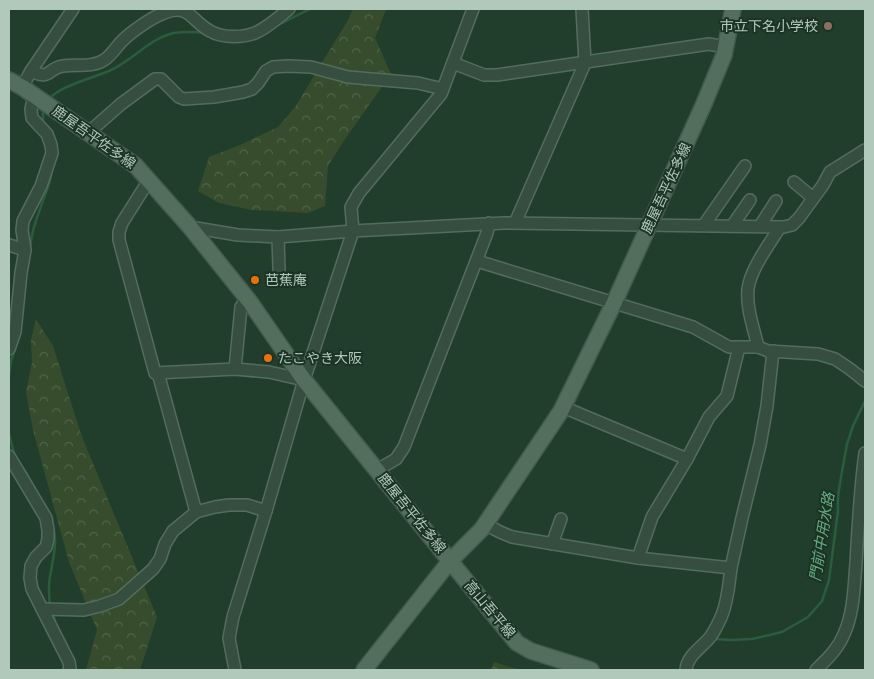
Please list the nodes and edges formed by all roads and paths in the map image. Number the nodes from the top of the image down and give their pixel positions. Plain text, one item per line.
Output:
1 (73, 9) edge
2 (289, 9) edge
3 (473, 9) edge
4 (582, 9) edge
5 (732, 9) edge
6 (725, 47) junction
7 (453, 63) junction
8 (585, 63) junction
9 (32, 71) junction
10 (22, 88) edge
11 (443, 89) junction
12 (88, 133) junction
13 (865, 150) edge
14 (745, 166) dead end
15 (149, 180) junction
16 (794, 182) dead end
17 (813, 198) junction
18 (750, 200) dead end
19 (776, 202) dead end
20 (514, 223) junction
21 (488, 224) junction
22 (649, 224) junction
23 (704, 225) junction
24 (732, 226) junction
25 (760, 226) junction
26 (190, 227) junction
27 (780, 227) junction
28 (353, 231) junction
29 (278, 237) junction
30 (9, 245) edge
31 (25, 250) junction
32 (477, 261) junction
33 (279, 269) dead end
34 (247, 298) junction
35 (614, 303) junction
36 (739, 347) junction
37 (758, 347) junction
38 (9, 349) edge
39 (773, 351) junction
40 (235, 369) junction
41 (158, 373) junction
42 (304, 380) junction
43 (865, 381) edge
44 (563, 407) junction
45 (865, 453) edge
46 (9, 456) edge
47 (687, 459) junction
48 (377, 470) junction
49 (266, 511) junction
50 (196, 512) junction
51 (561, 519) dead end
52 (486, 524) junction
53 (552, 544) junction
54 (638, 558) junction
55 (450, 561) junction
56 (731, 568) junction
57 (42, 609) junction
58 (567, 666) edge
59 (69, 670) edge
60 (235, 670) edge
61 (364, 670) edge
62 (591, 670) edge
63 (686, 670) edge
64 (816, 670) edge

1 - 9 street
2 - 9 street
3 - 7 street
4 - 8 street
5 - 6 main road, 鹿屋吾平佐多線
6 - 8 street
6 - 22 main road, 鹿屋吾平佐多線
7 - 8 street
7 - 11 street
8 - 20 street
9 - 10 street
10 - 12 main road, 鹿屋吾平佐多線
10 - 31 street
11 - 12 street
11 - 28 street
12 - 15 main road, 鹿屋吾平佐多線
13 - 17 street
14 - 23 street
15 - 26 main road, 鹿屋吾平佐多線
15 - 41 street
16 - 17 street
17 - 27 street
18 - 24 street
19 - 25 street
20 - 21 street
20 - 22 street
21 - 28 street
21 - 32 street
22 - 23 street
22 - 35 main road, 鹿屋吾平佐多線
23 - 24 street
24 - 25 street
25 - 27 street
26 - 29 street
26 - 34 main road, 鹿屋吾平佐多線
27 - 37 street
28 - 29 street
28 - 42 street
29 - 33 street
30 - 31 street
31 - 38 street
32 - 35 street
32 - 48 street
34 - 40 street
34 - 42 main road, 鹿屋吾平佐多線
35 - 36 street
35 - 44 main road, 鹿屋吾平佐多線
36 - 37 street
36 - 47 street
37 - 39 street
39 - 43 street
39 - 56 street
40 - 41 street
40 - 42 street
41 - 50 street
42 - 48 main road, 鹿屋吾平佐多線
42 - 49 street
44 - 47 street
44 - 52 main road, 鹿屋吾平佐多線
45 - 64 street
46 - 57 street
47 - 54 street
48 - 55 main road, 鹿屋吾平佐多線
49 - 50 street
49 - 60 street
50 - 57 street
51 - 53 street
52 - 53 street
52 - 55 main road, 鹿屋吾平佐多線
53 - 54 street
54 - 56 street
55 - 58 main road, 高山吾平線
55 - 61 main road
56 - 63 street
57 - 59 street
58 - 62 main road, 高山吾平線

